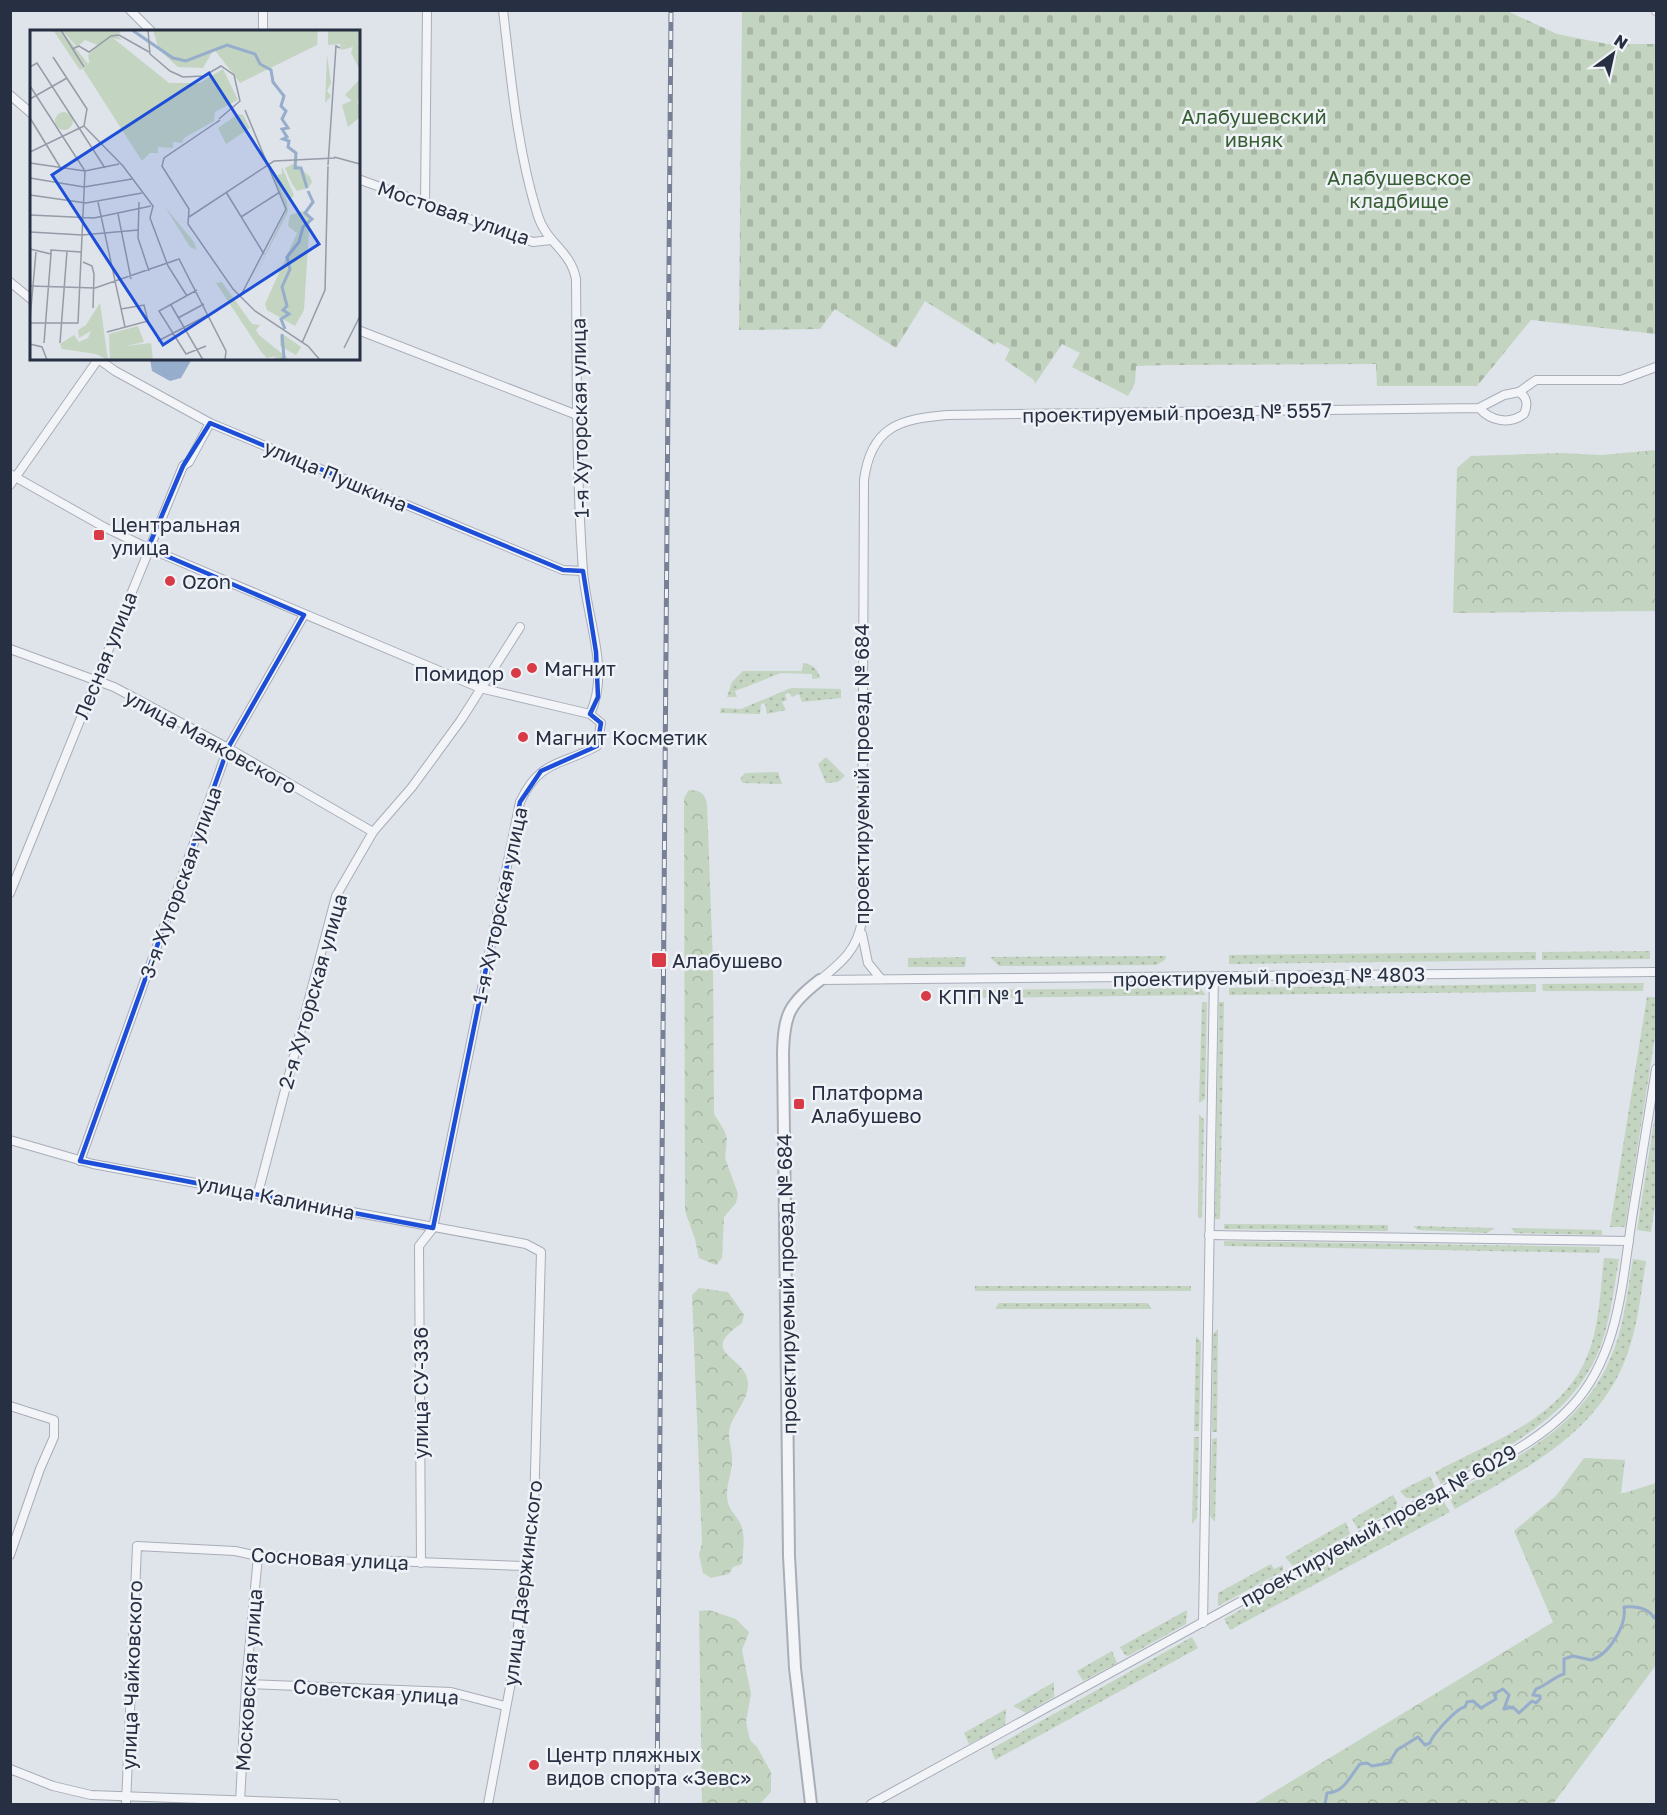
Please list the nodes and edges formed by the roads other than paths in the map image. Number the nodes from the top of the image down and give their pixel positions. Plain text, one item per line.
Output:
1 (130, 10) edge
2 (263, 10) edge
3 (428, 10) edge
4 (503, 10) edge
5 (150, 30) edge
6 (263, 30) edge
7 (10, 95) edge
8 (30, 112) edge
9 (360, 180) edge
10 (425, 204) junction
11 (551, 240) junction
12 (10, 282) edge
13 (30, 298) edge
14 (360, 331) edge
15 (97, 360) edge
16 (100, 360) edge
17 (1656, 367) edge
18 (1519, 392) junction
19 (1479, 408) junction
20 (577, 415) junction
21 (210, 423) junction
22 (881, 436) joint
23 (12, 479) edge
24 (148, 548) junction
25 (583, 571) junction
26 (304, 615) junction
27 (520, 627) dead end
28 (10, 649) edge
29 (96, 679) junction
30 (480, 688) junction
31 (590, 714) junction
32 (228, 748) junction
33 (373, 832) junction
34 (10, 893) edge
35 (862, 921) junction
36 (1656, 972) edge
37 (1214, 976) junction
38 (881, 979) junction
39 (820, 980) junction
40 (1656, 1070) edge
41 (10, 1140) edge
42 (80, 1161) junction
43 (258, 1193) junction
44 (433, 1228) junction
45 (1209, 1234) junction
46 (1629, 1241) junction
47 (541, 1252) joint
48 (10, 1406) edge
49 (136, 1546) joint
50 (10, 1555) edge
51 (258, 1556) junction
52 (422, 1563) junction
53 (524, 1566) junction
54 (1203, 1623) junction
55 (246, 1684) junction
56 (506, 1706) junction
57 (10, 1769) edge
58 (127, 1801) edge
59 (240, 1802) edge
60 (336, 1804) edge
61 (488, 1804) edge
62 (811, 1804) edge
63 (871, 1804) edge

1 - 5 street
2 - 6 street
3 - 10 street
4 - 11 street, 1-я Хуторская улица
7 - 8 street
9 - 10 street, Мостовая улица
10 - 11 street, Мостовая улица
11 - 20 street, 1-я Хуторская улица
12 - 13 street
14 - 20 street
15 - 23 street
16 - 21 street, улица Пушкина
17 - 18 street
18 - 19 street, проектируемый проезд № 5557
18 - 19 street, проектируемый проезд № 5557
19 - 22 street, проектируемый проезд № 5557
20 - 25 street, 1-я Хуторская улица
21 - 24 street, Лесная улица
21 - 25 street, улица Пушкина
22 - 35 street, проектируемый проезд № 684
23 - 24 street
24 - 26 street
24 - 29 street, Лесная улица
25 - 31 street, 1-я Хуторская улица
26 - 30 street
26 - 32 street, 3-я Хуторская улица
27 - 30 street, 2-я Хуторская улица
28 - 29 street, улица Маяковского
29 - 32 street, улица Маяковского
29 - 34 street, Лесная улица
30 - 31 street
30 - 33 street, 2-я Хуторская улица
31 - 44 street, 1-я Хуторская улица
32 - 33 street, улица Маяковского
32 - 42 street, 3-я Хуторская улица
33 - 43 street, 2-я Хуторская улица
35 - 38 street
35 - 39 street, проектируемый проезд № 684
36 - 37 street, проектируемый проезд № 4803
37 - 38 street, проектируемый проезд № 4803
37 - 45 street
38 - 39 street, проектируемый проезд № 4803
39 - 62 street, проектируемый проезд № 684
40 - 46 street, проектируемый проезд № 6029
41 - 42 street, улица Калинина
42 - 43 street, улица Калинина
43 - 44 street, улица Калинина
44 - 47 street, улица Калинина
44 - 52 street, улица СУ-336
45 - 46 street
45 - 54 street
46 - 54 street, проектируемый проезд № 6029
47 - 53 street, улица Дзержинского
48 - 50 street
49 - 51 street, Сосновая улица
49 - 58 street, улица Чайковского
51 - 52 street, Сосновая улица
51 - 55 street, Московская улица
52 - 53 street, Сосновая улица
53 - 56 street, улица Дзержинского
54 - 63 street, проектируемый проезд № 6029
55 - 56 street, Советская улица
55 - 59 street, Московская улица
56 - 61 street, улица Дзержинского
57 - 58 street
58 - 59 street
59 - 60 street

